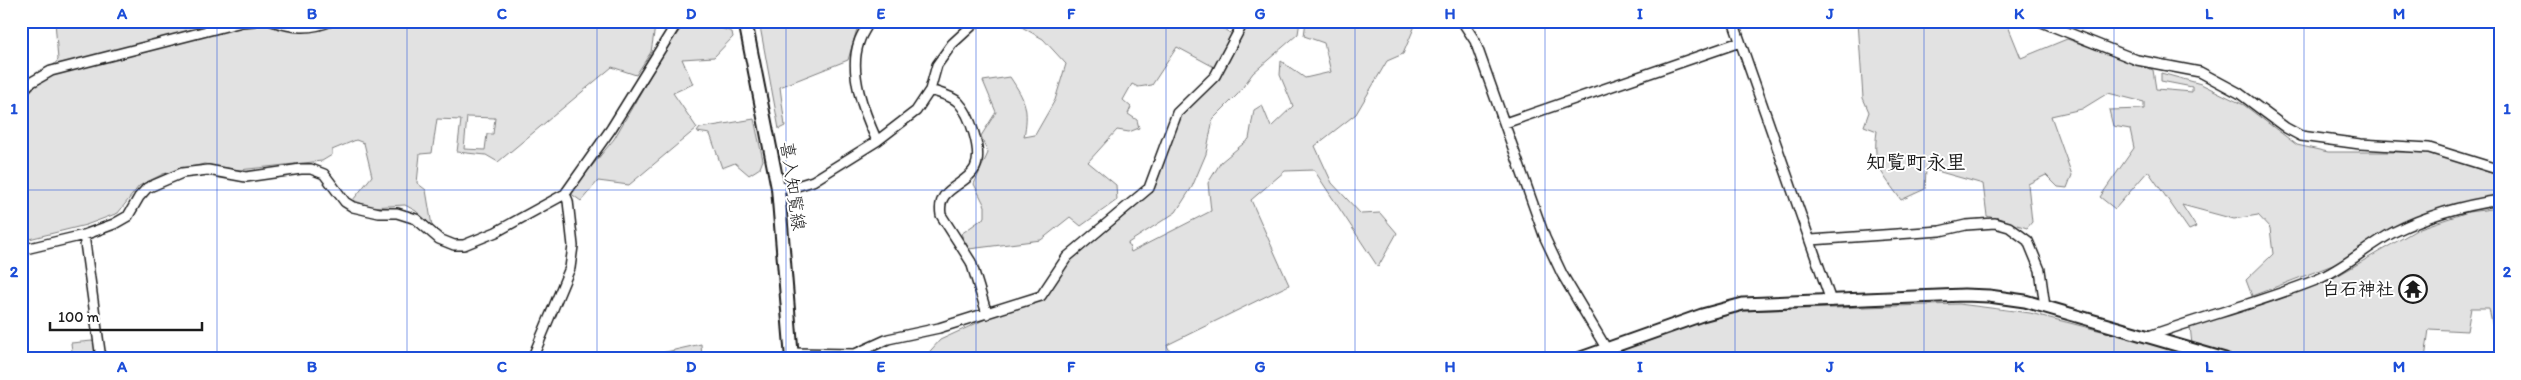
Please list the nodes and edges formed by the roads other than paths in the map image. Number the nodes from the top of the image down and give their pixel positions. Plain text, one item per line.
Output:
1 (254, 21) edge
2 (272, 21) edge
3 (331, 21) edge
4 (678, 21) edge
5 (745, 21) edge
6 (870, 21) edge
7 (977, 21) edge
8 (1244, 21) edge
9 (1462, 21) edge
10 (1733, 21) edge
11 (2039, 21) edge
12 (1740, 42) junction
13 (930, 90) junction
14 (21, 92) edge
15 (1505, 123) junction
16 (877, 141) junction
17 (2500, 170) edge
18 (778, 188) junction
19 (565, 194) junction
20 (2500, 200) edge
21 (84, 236) junction
22 (1811, 240) junction
23 (21, 250) edge
24 (1831, 301) junction
25 (2045, 307) junction
26 (987, 314) junction
27 (2146, 337) junction
28 (1606, 348) junction
29 (792, 356) edge
30 (101, 359) edge
31 (532, 359) edge
32 (1578, 359) edge
33 (2225, 359) edge

1 - 14 street
2 - 3 street
4 - 19 street
5 - 18 main road, 喜入知覧線
6 - 16 street
7 - 13 street
8 - 26 street
9 - 15 street
10 - 12 street
11 - 17 street
12 - 15 street
12 - 22 street
13 - 16 street
13 - 26 street
15 - 28 street
16 - 18 street
18 - 29 main road, 喜入知覧線
19 - 21 street
19 - 31 street
20 - 27 street
21 - 23 street
21 - 30 street
22 - 24 street
22 - 25 street
24 - 25 street
24 - 28 street
25 - 27 street
26 - 29 street
27 - 33 street
28 - 32 street

